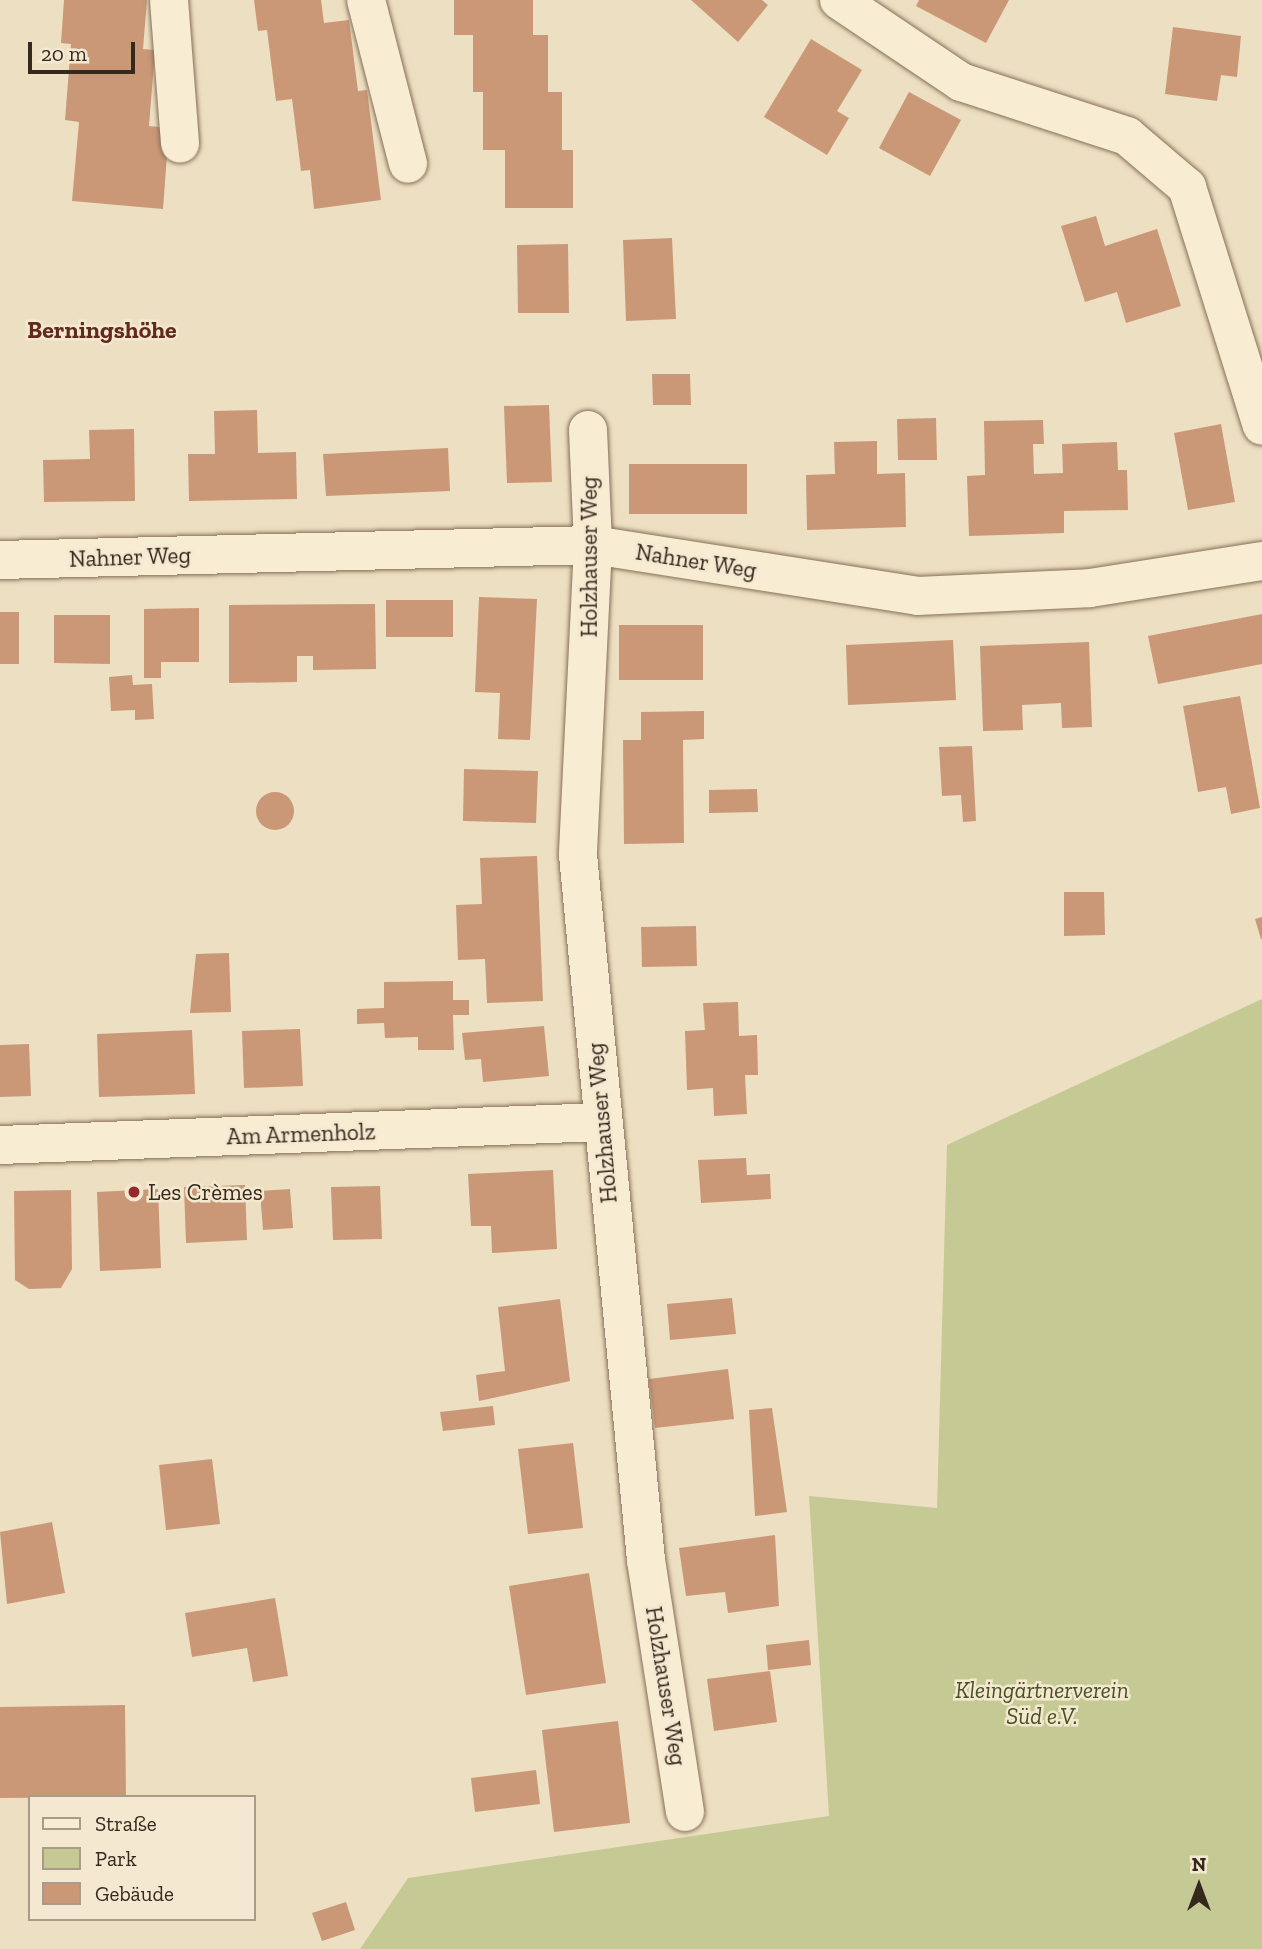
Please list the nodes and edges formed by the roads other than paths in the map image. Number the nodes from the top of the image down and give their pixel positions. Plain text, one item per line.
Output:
1 (169, 0) edge
2 (366, 0) edge
3 (839, 0) edge
4 (180, 144) dead end
5 (408, 164) dead end
6 (1262, 426) edge
7 (588, 430) dead end
8 (593, 545) junction
9 (0, 560) edge
10 (1262, 561) edge
11 (602, 1122) junction
12 (0, 1145) edge
13 (685, 1812) dead end

1 - 4 street
2 - 5 street
3 - 6 street
7 - 8 street, Holzhauser Weg
8 - 9 street, Nahner Weg
8 - 10 street, Nahner Weg
8 - 11 street, Holzhauser Weg
11 - 12 street, Am Armenholz
11 - 13 street, Holzhauser Weg

